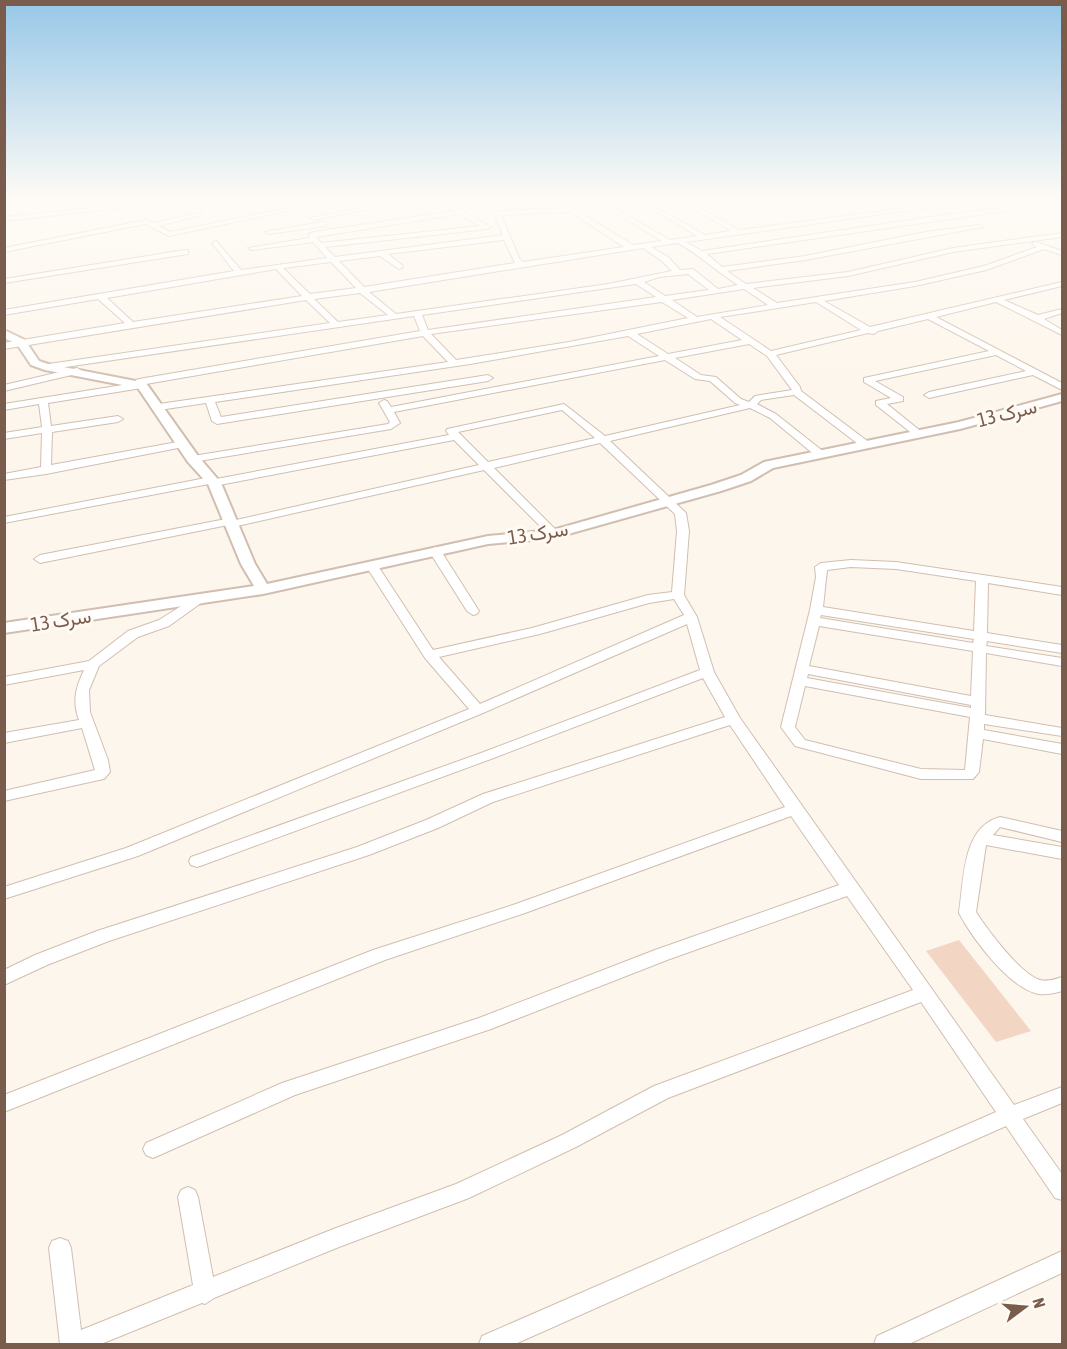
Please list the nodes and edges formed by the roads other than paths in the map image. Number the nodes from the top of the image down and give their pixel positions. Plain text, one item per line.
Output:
1 (117, 263) edge
2 (232, 263) edge
3 (301, 263) edge
4 (335, 263) edge
5 (394, 263) edge
6 (530, 263) edge
7 (669, 263) edge
8 (712, 263) edge
9 (770, 263) edge
10 (896, 263) edge
11 (999, 263) edge
12 (522, 264) joint
13 (277, 266) junction
14 (399, 267) dead end
15 (720, 270) junction
16 (239, 272) junction
17 (678, 272) junction
18 (4, 281) edge
19 (637, 281) junction
20 (747, 286) junction
21 (1060, 287) edge
22 (362, 290) junction
23 (716, 292) junction
24 (101, 297) junction
25 (309, 297) junction
26 (664, 299) junction
27 (994, 299) junction
28 (819, 301) junction
29 (775, 306) junction
30 (1062, 311) edge
31 (4, 313) edge
32 (417, 313) junction
33 (712, 316) junction
34 (929, 316) junction
35 (395, 317) junction
36 (1036, 318) junction
37 (696, 320) junction
38 (132, 325) junction
39 (337, 326) junction
40 (870, 331) junction
41 (4, 333) edge
42 (425, 333) junction
43 (630, 333) junction
44 (1062, 333) edge
45 (890, 336) dead end
46 (750, 341) junction
47 (21, 342) junction
48 (4, 346) edge
49 (999, 352) junction
50 (770, 354) junction
51 (671, 358) junction
52 (470, 361) junction
53 (454, 363) junction
54 (45, 367) junction
55 (77, 371) junction
56 (1035, 372) junction
57 (1062, 376) edge
58 (488, 378) junction
59 (1050, 378) junction
60 (141, 383) junction
61 (1062, 387) edge
62 (4, 388) edge
63 (500, 390) junction
64 (796, 392) junction
65 (930, 394) dead end
66 (380, 396) junction
67 (1062, 398) edge
68 (209, 399) junction
69 (43, 400) junction
70 (750, 405) junction
71 (4, 407) edge
72 (159, 407) junction
73 (388, 410) junction
74 (118, 419) dead end
75 (47, 430) junction
76 (918, 434) junction
77 (4, 436) edge
78 (457, 436) junction
79 (602, 439) junction
80 (183, 444) junction
81 (866, 445) junction
82 (820, 454) junction
83 (193, 459) junction
84 (486, 466) junction
85 (46, 471) junction
86 (4, 477) edge
87 (212, 481) junction
88 (668, 501) junction
89 (4, 520) edge
90 (232, 522) junction
91 (554, 534) junction
92 (435, 551) junction
93 (40, 559) dead end
94 (372, 566) junction
95 (982, 579) junction
96 (263, 589) junction
97 (1062, 591) edge
98 (678, 595) junction
99 (197, 600) junction
100 (473, 611) dead end
101 (815, 616) junction
102 (692, 617) junction
103 (4, 628) edge
104 (980, 642) junction
105 (1062, 649) edge
106 (430, 655) junction
107 (1062, 662) edge
108 (93, 664) junction
109 (707, 672) junction
110 (802, 675) junction
111 (4, 681) edge
112 (478, 710) junction
113 (978, 717) junction
114 (733, 719) junction
115 (86, 723) junction
116 (1062, 732) edge
117 (4, 738) edge
118 (1062, 749) edge
119 (4, 796) edge
120 (794, 808) junction
121 (1062, 836) edge
122 (981, 839) junction
123 (1062, 853) edge
124 (196, 861) dead end
125 (850, 888) junction
126 (4, 893) edge
127 (4, 978) edge
128 (1062, 984) edge
129 (925, 993) junction
130 (1062, 1095) edge
131 (4, 1104) edge
132 (1010, 1115) junction
133 (153, 1149) dead end
134 (1062, 1191) edge
135 (188, 1197) dead end
136 (60, 1248) dead end
137 (1062, 1262) edge
138 (205, 1293) junction
139 (73, 1344) edge
140 (490, 1344) edge
141 (885, 1344) edge

1 - 18 street
2 - 16 street
3 - 13 street
4 - 22 street
5 - 14 street
6 - 12 street
7 - 17 street
8 - 15 street
9 - 15 street
10 - 20 street
11 - 28 street
12 - 22 street
13 - 16 street
13 - 25 street
15 - 20 street
16 - 24 street
17 - 19 street
17 - 23 street
19 - 26 street
19 - 32 street
20 - 23 street
20 - 29 street
21 - 27 street
22 - 25 street
22 - 35 street
23 - 26 street
24 - 31 street
24 - 38 street
25 - 38 street
25 - 39 street
26 - 37 street
26 - 42 street
27 - 34 street
27 - 36 street
28 - 29 street
28 - 40 street
29 - 33 street
30 - 36 street
32 - 35 street
32 - 42 street
33 - 37 street
33 - 46 street
34 - 40 street
34 - 49 street
35 - 39 street
36 - 44 street
37 - 43 street
38 - 47 street
39 - 54 street
40 - 45 street
40 - 50 street
41 - 47 street
42 - 53 street
42 - 60 street
43 - 51 street
43 - 52 street
46 - 50 street
46 - 51 street
47 - 48 street
47 - 54 street
49 - 56 street
49 - 76 street
50 - 64 street
51 - 63 street
51 - 70 street
52 - 53 street
52 - 58 street
53 - 68 street
54 - 55 street
55 - 60 street
55 - 62 street
56 - 59 street
56 - 65 street
57 - 59 street
58 - 63 street
58 - 66 street
59 - 61 street
60 - 69 street
60 - 72 street
63 - 73 street
64 - 70 street
64 - 81 street
66 - 68 street
66 - 73 street
67 - 76 street, سرک 13
68 - 72 street
69 - 71 street
69 - 75 street
70 - 79 street
70 - 82 street
72 - 80 street
73 - 83 street
74 - 75 street
75 - 77 street
75 - 85 street
76 - 81 street, سرک 13
78 - 79 street
78 - 84 street
78 - 87 street
79 - 84 street
79 - 88 street
80 - 83 street
80 - 85 street
81 - 82 street, سرک 13
82 - 88 street, سرک 13
83 - 87 street
84 - 90 street
84 - 91 street
85 - 86 street
87 - 89 street
87 - 90 street
88 - 91 street, سرک 13
88 - 98 street
90 - 93 street
90 - 96 street
91 - 92 street, سرک 13
92 - 94 street, سرک 13
92 - 100 street
94 - 96 street, سرک 13
94 - 106 street
95 - 97 street
95 - 101 street
95 - 104 street
96 - 99 street, سرک 13
98 - 102 street
98 - 106 street
99 - 103 street, سرک 13
99 - 108 street
101 - 104 street
101 - 110 street
102 - 109 street
102 - 112 street
104 - 105 street
104 - 107 street
104 - 113 street
106 - 112 street
108 - 111 street
108 - 115 street
109 - 114 street
109 - 124 street
110 - 113 street
110 - 113 street
112 - 126 street
113 - 116 street
113 - 118 street
114 - 120 street
114 - 127 street
115 - 117 street
115 - 119 street
120 - 125 street
120 - 131 street
121 - 122 street
122 - 123 street
122 - 128 street
125 - 129 street
125 - 133 street
129 - 132 street
129 - 138 street
130 - 132 street
132 - 134 street
132 - 140 street
135 - 138 street
136 - 139 street
137 - 141 street
138 - 139 street

